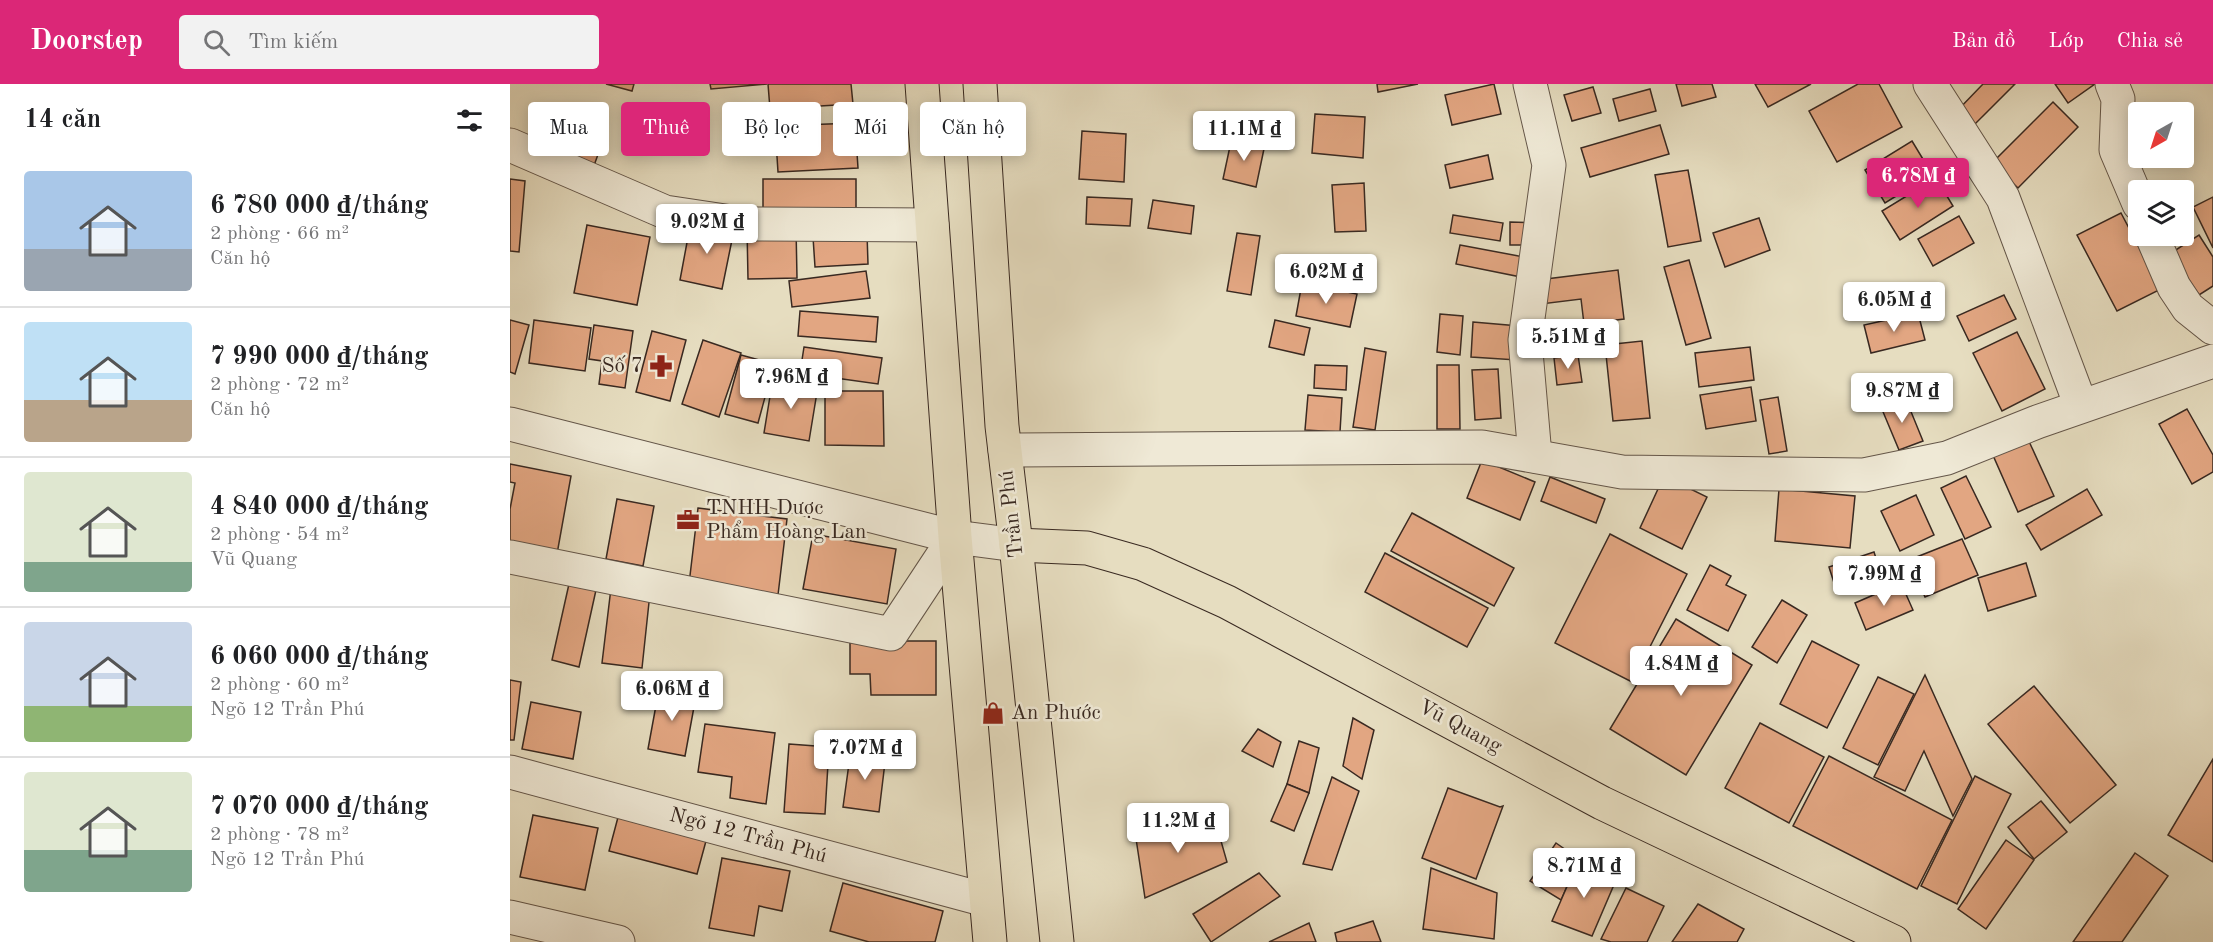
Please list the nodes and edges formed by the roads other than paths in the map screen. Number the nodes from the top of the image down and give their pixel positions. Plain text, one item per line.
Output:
1 (922, 84) edge
2 (980, 84) edge
3 (1530, 84) edge
4 (1930, 84) edge
5 (2112, 84) edge
6 (510, 145) edge
7 (2129, 180) edge
8 (932, 225) junction
9 (2156, 246) edge
10 (2213, 328) edge
11 (2213, 361) edge
12 (2081, 406) junction
13 (510, 424) edge
14 (1005, 450) junction
15 (1535, 456) junction
16 (955, 537) junction
17 (1016, 545) junction
18 (510, 557) edge
19 (510, 772) edge
20 (986, 900) junction
21 (510, 917) edge
22 (1886, 940) edge
23 (618, 942) edge
24 (990, 942) edge
25 (1057, 942) edge

1 - 8 main road
2 - 14 main road, Trần Phú
3 - 15 street
4 - 12 street
5 - 7 street
6 - 8 street
8 - 16 main road
9 - 10 street
11 - 12 street
12 - 15 street
13 - 16 street
14 - 15 street
14 - 17 main road, Trần Phú
16 - 17 street
16 - 18 street
16 - 20 main road
17 - 22 main road, Vũ Quang
17 - 25 main road, Trần Phú
19 - 20 street, Ngõ 12 Trần Phú
20 - 24 main road
21 - 23 street

